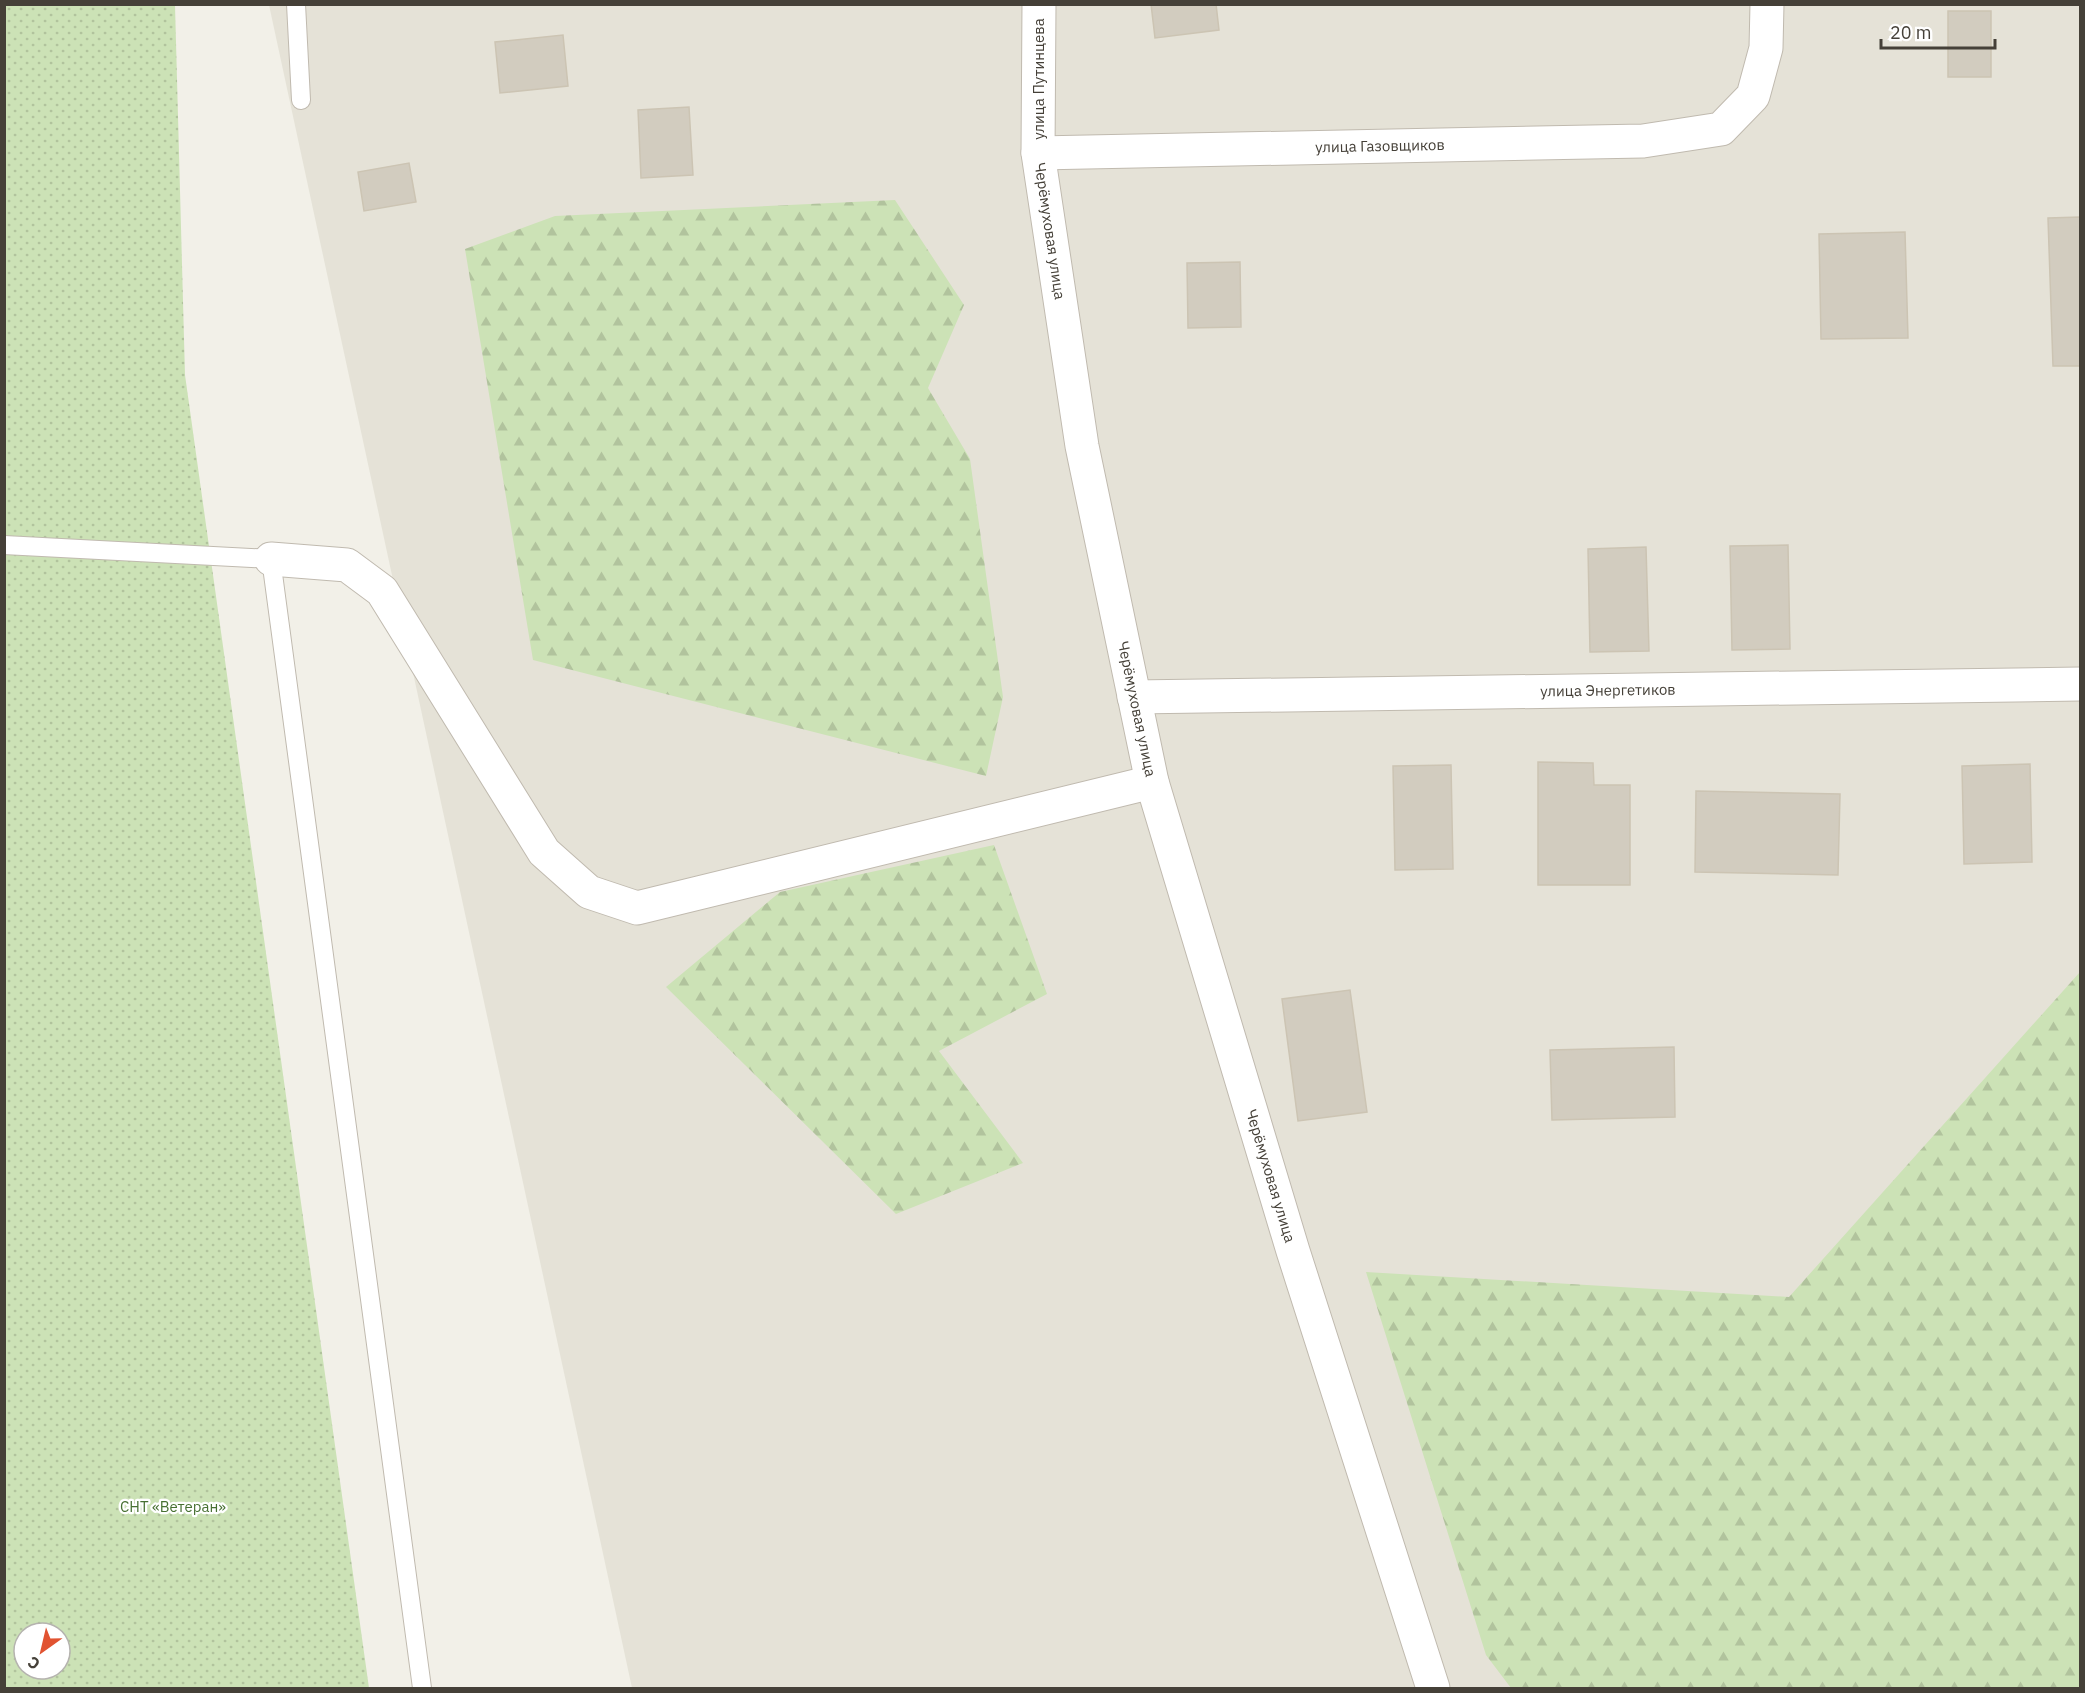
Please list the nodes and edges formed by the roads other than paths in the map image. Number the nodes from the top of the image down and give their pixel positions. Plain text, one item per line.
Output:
1 (296, 4) edge
2 (1039, 4) edge
3 (1767, 4) edge
4 (301, 100) dead end
5 (1038, 153) junction
6 (4, 545) edge
7 (271, 559) junction
8 (2080, 684) edge
9 (1134, 697) junction
10 (1152, 782) junction
11 (422, 1689) edge
12 (1433, 1689) edge

1 - 4 lane
2 - 5 street, улица Путинцева
3 - 5 street, улица Газовщиков
5 - 9 street, Черёмуховая улица
6 - 7 lane
7 - 10 street
7 - 11 lane
8 - 9 street, улица Энергетиков
9 - 10 street, Черёмуховая улица
10 - 12 street, Черёмуховая улица

